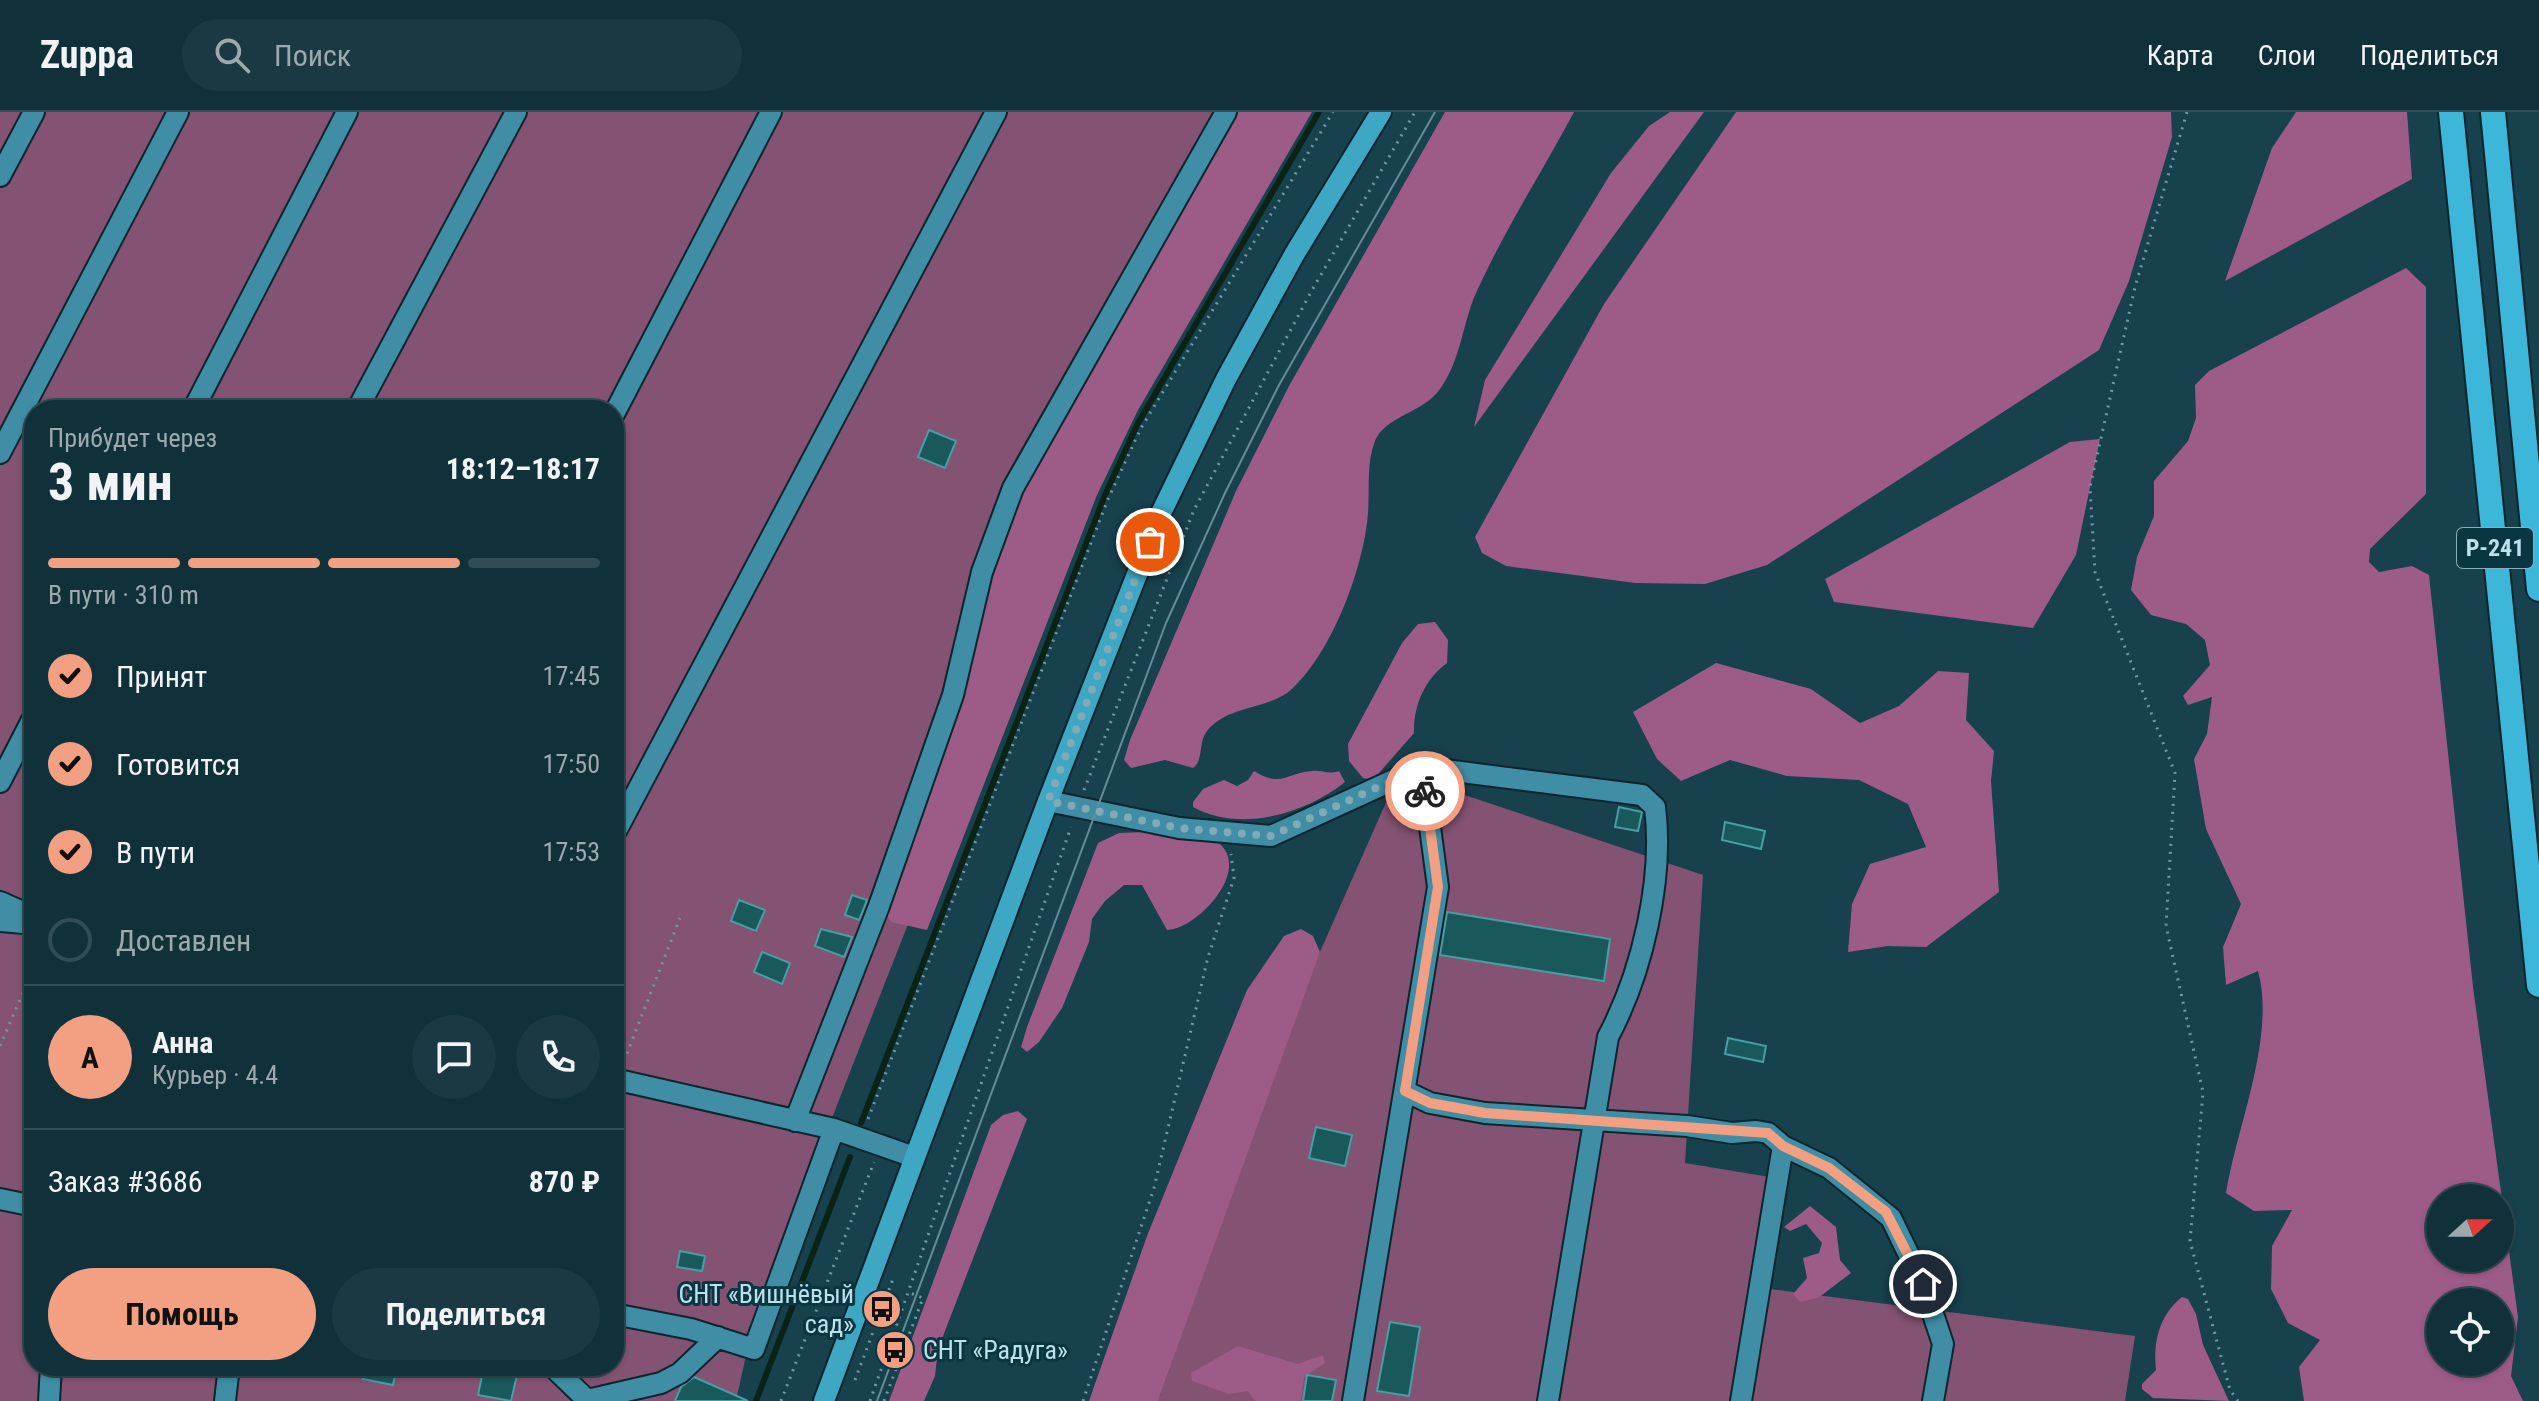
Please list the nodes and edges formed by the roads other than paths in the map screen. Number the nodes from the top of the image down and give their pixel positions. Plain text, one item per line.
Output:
1 (34, 112) edge
2 (178, 112) edge
3 (347, 112) edge
4 (516, 112) edge
5 (771, 112) edge
6 (996, 112) edge
7 (1226, 112) edge
8 (1381, 112) edge
9 (2451, 112) edge
10 (2493, 112) edge
11 (0, 176) edge
12 (28, 400) edge
13 (198, 400) edge
14 (362, 400) edge
15 (621, 400) edge
16 (24, 407) edge
17 (0, 453) edge
18 (2539, 589) edge
19 (24, 735) edge
20 (1422, 767) junction
21 (0, 782) edge
22 (1048, 801) junction
23 (624, 816) edge
24 (0, 902) edge
25 (24, 913) edge
26 (0, 921) edge
27 (24, 923) edge
28 (2539, 985) edge
29 (624, 1082) edge
30 (1405, 1091) junction
31 (795, 1121) junction
32 (1593, 1121) junction
33 (834, 1129) junction
34 (1783, 1146) junction
35 (914, 1157) junction
36 (0, 1199) edge
37 (24, 1204) edge
38 (624, 1316) edge
39 (718, 1337) junction
40 (50, 1376) edge
41 (228, 1376) edge
42 (561, 1376) edge
43 (584, 1400) edge
44 (49, 1401) edge
45 (225, 1401) edge
46 (824, 1401) edge
47 (1353, 1401) edge
48 (1548, 1401) edge
49 (1741, 1401) edge
50 (1933, 1401) edge

1 - 11 street
2 - 12 street
3 - 13 street
4 - 14 street
5 - 15 street
6 - 23 street
7 - 31 street
8 - 22 main road
9 - 28 highway, Р-241
10 - 18 highway, Р-241
16 - 17 street
19 - 21 street
20 - 22 street
20 - 30 street
20 - 32 street
22 - 35 main road
24 - 25 street
26 - 27 street
29 - 31 street
30 - 32 street
30 - 47 street
31 - 33 street
32 - 34 street
32 - 48 street
33 - 35 street
33 - 39 street
34 - 49 street
34 - 50 street
35 - 46 main road
36 - 37 street
38 - 39 street
39 - 43 street
40 - 44 street
41 - 45 street
42 - 43 street

